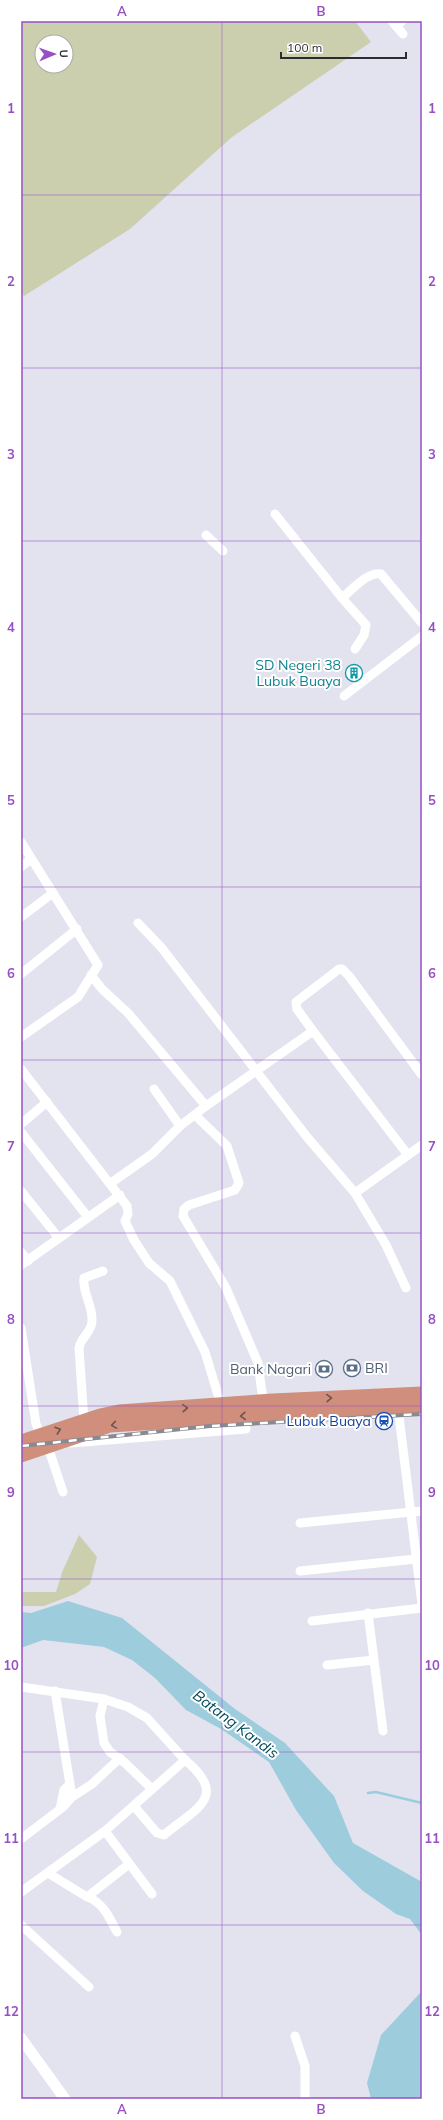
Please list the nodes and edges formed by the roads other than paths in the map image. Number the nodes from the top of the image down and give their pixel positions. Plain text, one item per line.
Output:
1 (397, 23) edge
2 (402, 34) dead end
3 (275, 514) dead end
4 (206, 535) dead end
5 (223, 551) dead end
6 (342, 598) junction
7 (422, 623) edge
8 (422, 636) edge
9 (355, 649) dead end
10 (344, 696) dead end
11 (21, 842) edge
12 (32, 859) junction
13 (21, 867) edge
14 (53, 893) junction
15 (21, 917) edge
16 (138, 923) dead end
17 (77, 929) junction
18 (21, 974) edge
19 (91, 975) junction
20 (313, 1031) junction
21 (21, 1037) edge
22 (21, 1069) edge
23 (257, 1072) junction
24 (422, 1075) edge
25 (154, 1089) dead end
26 (47, 1102) junction
27 (206, 1106) junction
28 (195, 1115) junction
29 (21, 1124) edge
30 (180, 1126) junction
31 (21, 1132) edge
32 (422, 1145) edge
33 (408, 1155) junction
34 (111, 1183) junction
35 (21, 1191) edge
36 (355, 1193) junction
37 (120, 1195) junction
38 (87, 1216) junction
39 (58, 1237) junction
40 (21, 1252) edge
41 (24, 1263) edge
42 (103, 1271) dead end
43 (406, 1288) dead end
44 (21, 1328) edge
45 (422, 1394) edge
46 (221, 1405) junction
47 (270, 1405) junction
48 (298, 1406) junction
49 (422, 1406) edge
50 (398, 1408) junction
51 (84, 1421) junction
52 (246, 1429) dead end
53 (36, 1441) edge
54 (21, 1455) edge
55 (63, 1492) dead end
56 (422, 1511) edge
57 (410, 1513) junction
58 (300, 1523) dead end
59 (416, 1558) junction
60 (300, 1571) dead end
61 (422, 1604) edge
62 (422, 1608) edge
63 (368, 1613) junction
64 (312, 1620) dead end
65 (374, 1660) junction
66 (327, 1665) dead end
67 (21, 1687) edge
68 (55, 1691) junction
69 (104, 1699) junction
70 (383, 1731) dead end
71 (120, 1758) junction
72 (185, 1760) junction
73 (69, 1785) junction
74 (152, 1789) junction
75 (72, 1797) junction
76 (134, 1806) junction
77 (60, 1809) junction
78 (105, 1831) junction
79 (21, 1839) edge
80 (129, 1864) junction
81 (48, 1874) junction
82 (21, 1892) edge
83 (152, 1894) dead end
84 (88, 1897) junction
85 (21, 1925) edge
86 (117, 1932) dead end
87 (88, 1987) dead end
88 (295, 2036) dead end
89 (21, 2038) edge
90 (64, 2099) edge
91 (305, 2099) edge

1 - 2 street
3 - 6 street
4 - 5 street
6 - 7 street
6 - 9 street
8 - 10 street
11 - 12 street
12 - 13 street
12 - 14 street
14 - 15 street
14 - 17 street
16 - 23 street
17 - 18 street
17 - 19 street
19 - 21 street
19 - 27 street
20 - 23 street
20 - 24 street
20 - 33 street
22 - 26 street
23 - 27 street
23 - 36 street
25 - 30 street
26 - 29 street
26 - 34 street
27 - 28 street
28 - 30 street
28 - 47 street
30 - 34 street
31 - 38 street
32 - 33 street
33 - 36 street
34 - 37 street
35 - 39 street
36 - 43 street
37 - 38 street
37 - 46 street
38 - 39 street
39 - 41 street
40 - 41 street
42 - 51 street
44 - 53 street
48 -> 45 highway
46 - 47 highway
51 -> 46 highway
47 - 48 highway
47 -> 53 highway
48 - 50 highway
49 - 50 highway
50 - 57 street
53 -> 51 highway
52 - 53 street
53 - 54 highway
53 - 55 street
56 - 57 street
57 - 58 street
57 - 59 street
59 - 60 street
59 - 61 street
62 - 63 street
63 - 64 street
63 - 65 street
65 - 66 street
65 - 70 street
67 - 68 street
68 - 69 street
68 - 73 street
69 - 71 street
69 - 72 street
71 - 74 street
71 - 75 street
72 - 74 street
72 - 76 street
73 - 75 street
73 - 77 street
74 - 76 street
75 - 77 street
76 - 78 street
77 - 79 street
78 - 80 street
78 - 81 street
80 - 83 street
80 - 84 street
81 - 82 street
81 - 84 street
84 - 86 street
85 - 87 street
88 - 91 street
89 - 90 street

